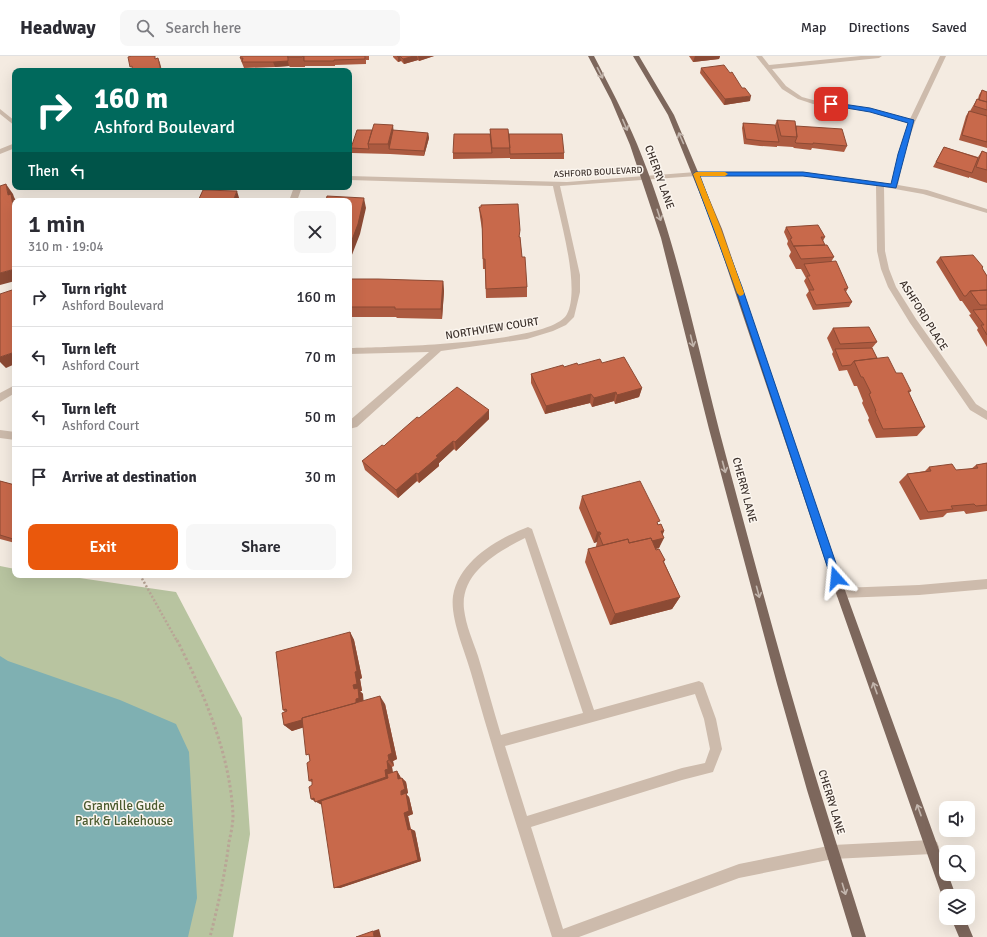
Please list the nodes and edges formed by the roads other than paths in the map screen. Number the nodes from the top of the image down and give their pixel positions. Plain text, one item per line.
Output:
1 (591, 56) edge
2 (636, 56) edge
3 (759, 56) edge
4 (879, 56) edge
5 (943, 56) edge
6 (768, 67) junction
7 (0, 111) edge
8 (12, 121) edge
9 (912, 122) junction
10 (12, 146) edge
11 (0, 152) edge
12 (696, 174) junction
13 (352, 178) edge
14 (647, 178) junction
15 (556, 184) junction
16 (880, 184) junction
17 (894, 186) junction
18 (987, 211) edge
19 (439, 348) junction
20 (352, 350) edge
21 (12, 390) edge
22 (0, 398) edge
23 (987, 416) edge
24 (352, 424) edge
25 (0, 434) edge
26 (12, 436) edge
27 (987, 584) edge
28 (841, 593) junction
29 (591, 717) junction
30 (498, 742) junction
31 (524, 823) junction
32 (932, 847) junction
33 (833, 852) junction
34 (947, 889) edge
35 (961, 925) edge
36 (560, 937) edge
37 (859, 937) edge
38 (966, 937) edge

1 -> 14 main road, CHERRY LANE
12 -> 2 main road
3 - 6 street
4 - 6 street
5 - 9 street
6 - 9 street
7 - 8 street
9 - 17 street
10 - 11 street
12 - 14 street, ASHFORD BOULEVARD
12 - 16 street, ASHFORD BOULEVARD
12 - 28 main road
13 - 15 street, ASHFORD BOULEVARD
14 - 15 street, ASHFORD BOULEVARD
14 -> 33 main road, CHERRY LANE
15 - 19 street, NORTHVIEW COURT
16 - 17 street, ASHFORD BOULEVARD
16 - 23 street, ASHFORD PLACE
17 - 18 street, ASHFORD BOULEVARD
19 - 20 street, NORTHVIEW COURT
19 - 24 street
21 - 22 street
25 - 26 street
27 - 28 street
32 -> 28 main road
29 - 30 street
29 - 30 street
29 - 31 street
30 - 31 street
31 - 36 street
32 - 33 street
32 - 34 main road
33 - 36 street
33 -> 37 main road, CHERRY LANE
35 - 38 main road

